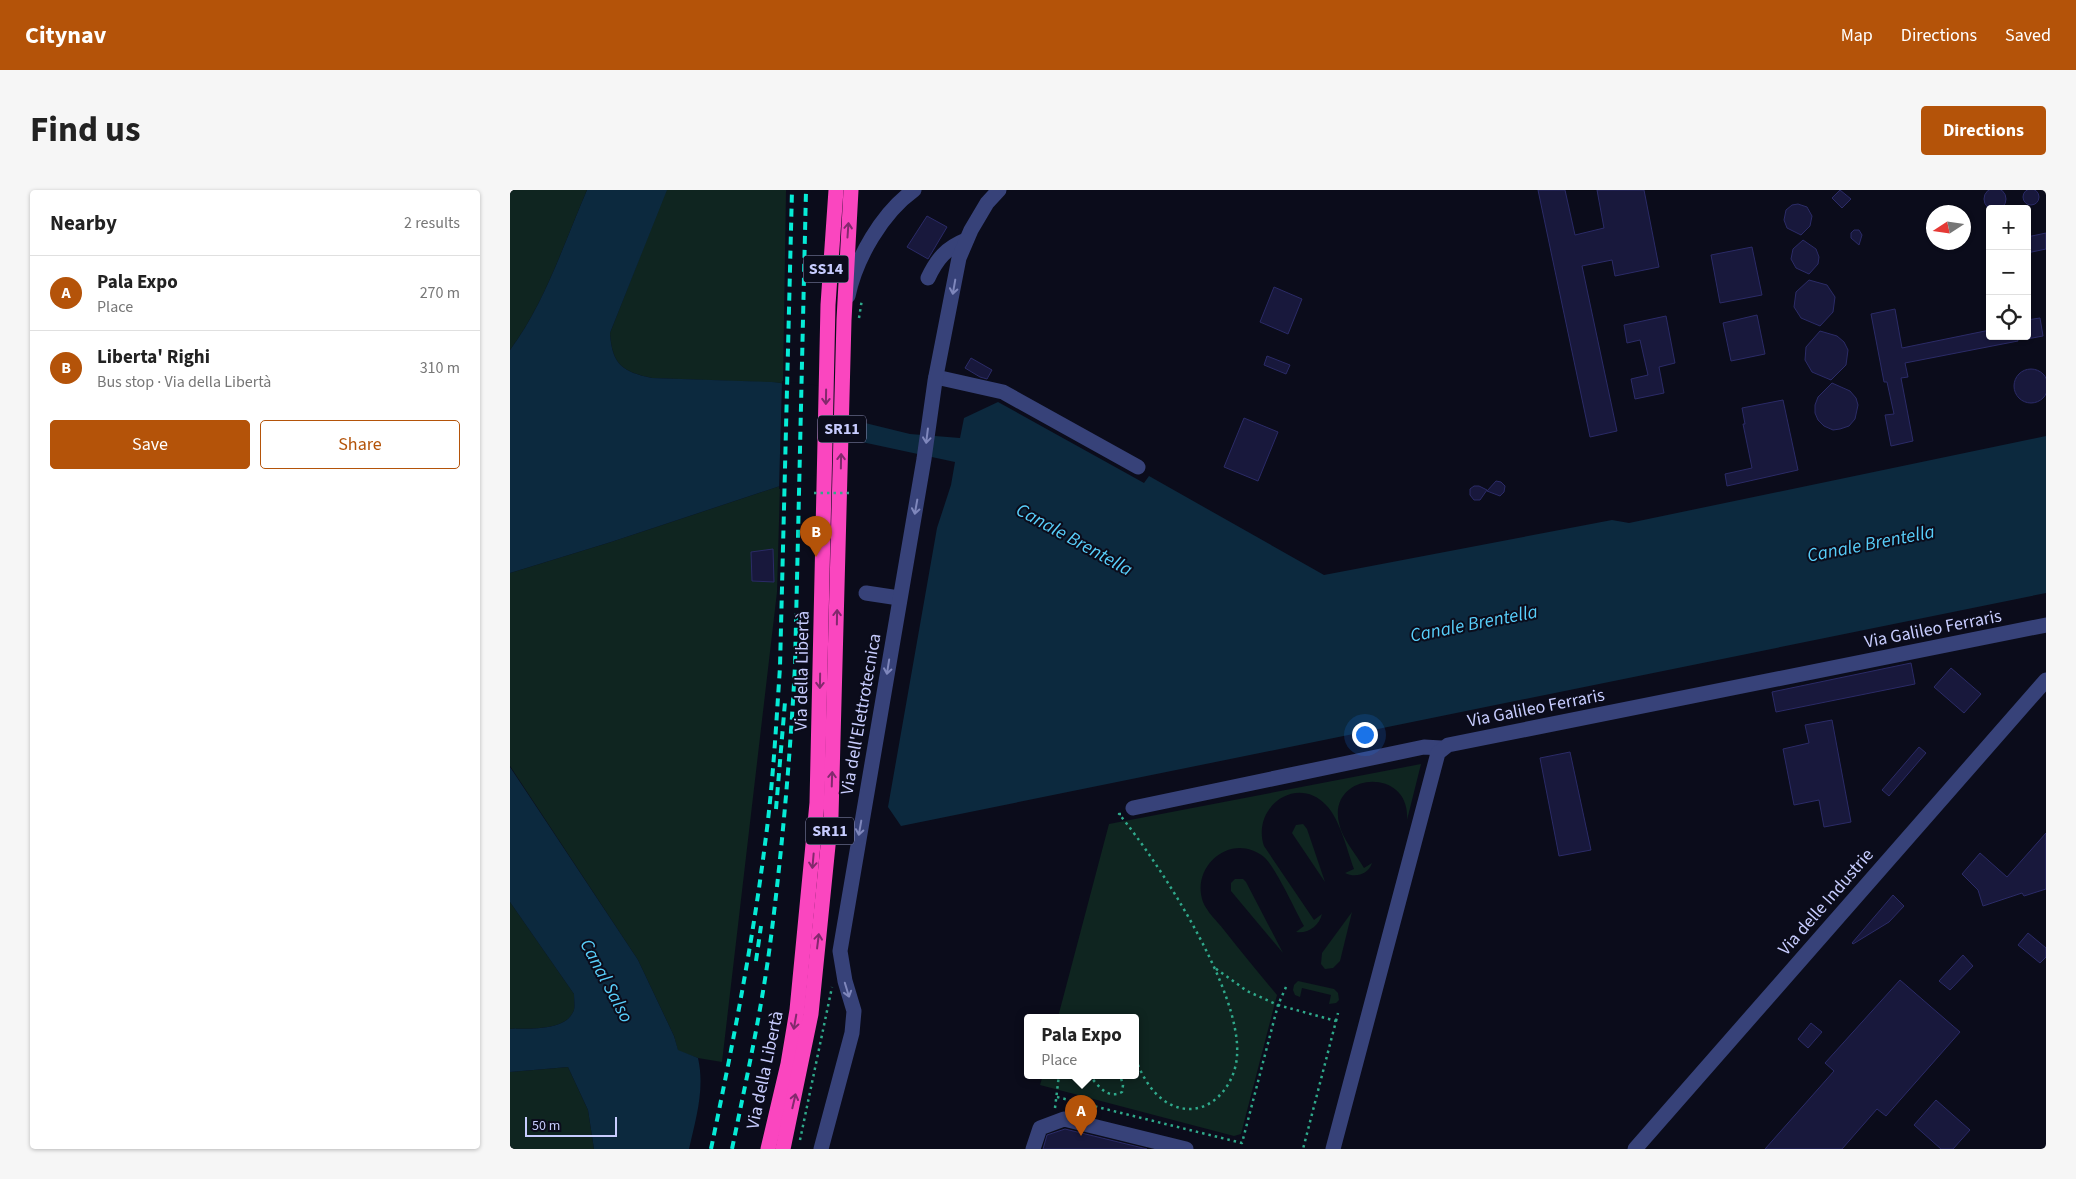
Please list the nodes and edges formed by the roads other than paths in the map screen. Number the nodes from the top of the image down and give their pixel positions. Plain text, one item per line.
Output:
1 (826, 190) edge
2 (836, 190) edge
3 (851, 190) edge
4 (914, 190) edge
5 (999, 190) edge
6 (966, 240) junction
7 (928, 278) dead end
8 (851, 321) junction
9 (828, 348) junction
10 (936, 377) junction
11 (1138, 467) dead end
12 (866, 593) dead end
13 (900, 598) junction
14 (2046, 625) edge
15 (2046, 680) edge
16 (1441, 748) junction
17 (1129, 815) road end
18 (768, 1149) edge
19 (783, 1149) edge
20 (821, 1149) edge
21 (1033, 1149) edge
22 (1186, 1149) edge
23 (1333, 1149) edge
24 (1635, 1149) edge

1 - 9 highway, SS14
2 - 9 highway, Via della Libertà / SR11
8 -> 3 highway, Via della Libertà / SR11
4 - 8 street
5 - 6 street
6 - 7 street
6 -> 10 street
19 -> 8 highway, Via della Libertà / SR11
9 -> 18 highway, Via della Libertà / SR11
10 - 11 street
10 -> 13 street, Via dell'Elettrotecnica
12 - 13 street
13 -> 20 street, Via dell'Elettrotecnica
14 - 16 street, Via Galileo Ferraris
15 - 24 street, Via delle Industrie
16 - 17 street, Via Galileo Ferraris
16 - 23 street
21 - 22 street

